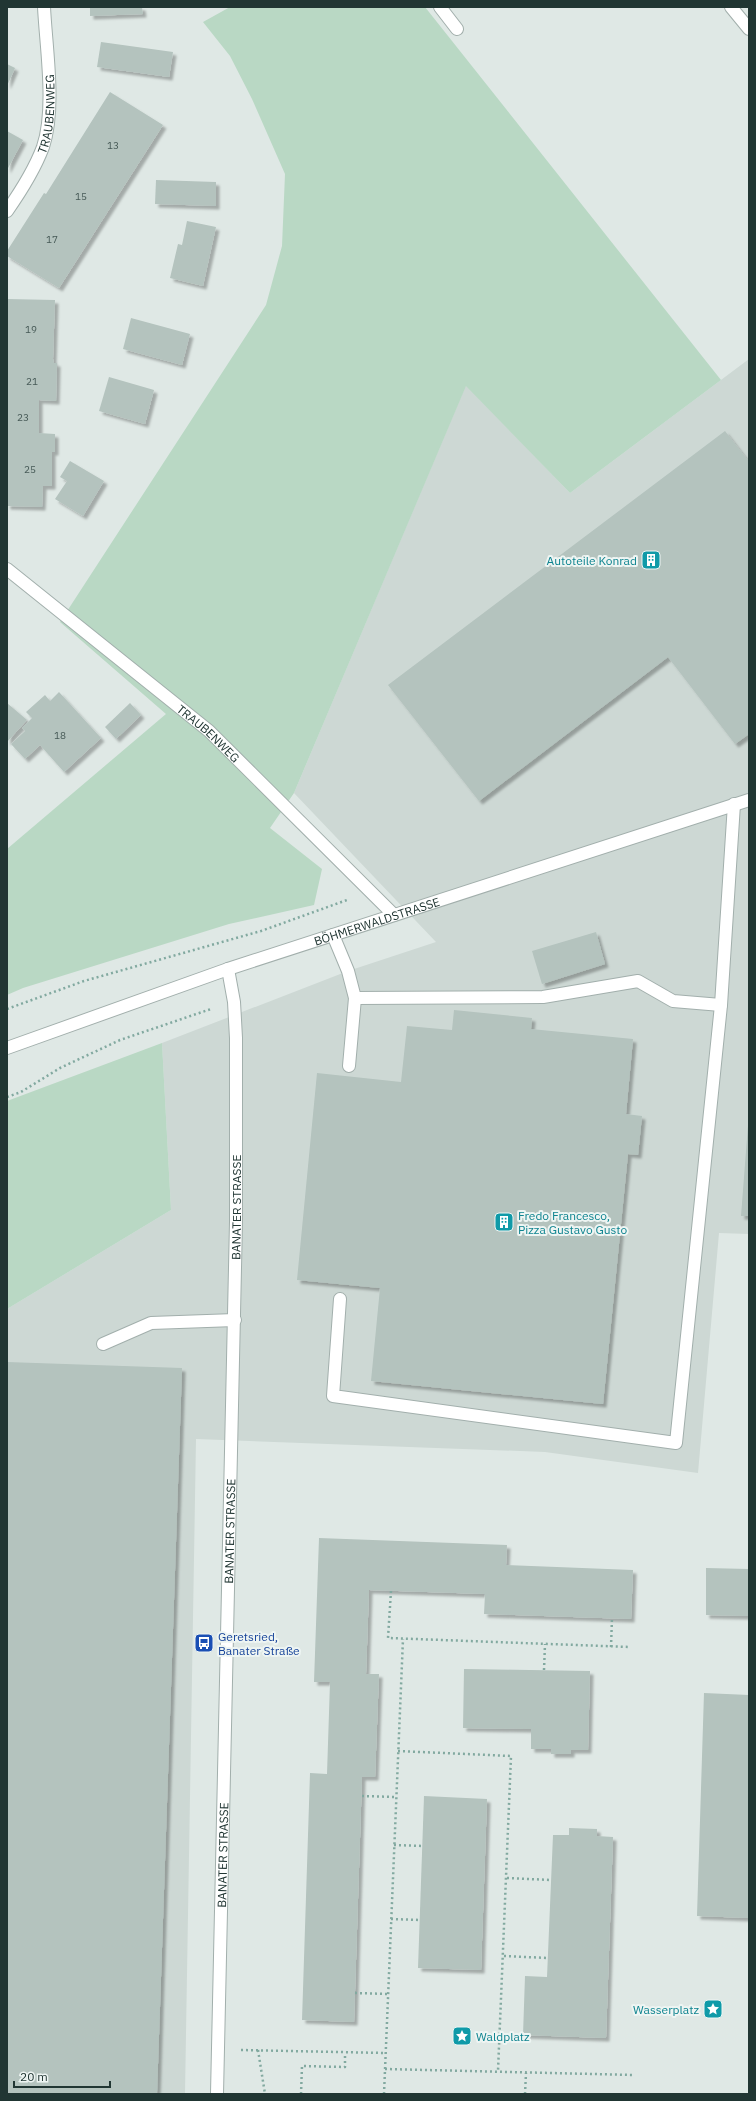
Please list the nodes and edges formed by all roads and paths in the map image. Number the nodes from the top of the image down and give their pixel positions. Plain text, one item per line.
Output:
1 (44, 7) edge
2 (440, 7) edge
3 (731, 7) edge
4 (457, 29) dead end
5 (749, 29) edge
6 (7, 211) edge
7 (7, 569) edge
8 (749, 800) edge
9 (734, 804) junction
10 (370, 892) junction
11 (394, 915) junction
12 (333, 935) junction
13 (228, 969) junction
14 (355, 998) junction
15 (234, 1002) junction
16 (721, 1005) junction
17 (7, 1009) edge
18 (7, 1048) edge
19 (349, 1066) dead end
20 (7, 1097) edge
21 (340, 1299) dead end
22 (235, 1320) junction
23 (103, 1344) dead end
24 (390, 1591) dead end
25 (612, 1618) dead end
26 (403, 1639) junction
27 (546, 1644) junction
28 (611, 1647) junction
29 (630, 1647) dead end
30 (544, 1670) dead end
31 (398, 1751) junction
32 (362, 1796) dead end
33 (396, 1797) junction
34 (394, 1845) junction
35 (423, 1846) dead end
36 (507, 1878) junction
37 (551, 1880) dead end
38 (391, 1919) junction
39 (420, 1920) dead end
40 (504, 1956) junction
41 (548, 1958) dead end
42 (354, 1993) dead end
43 (388, 1994) junction
44 (258, 2050) dead end
45 (263, 2050) dead end
46 (345, 2053) junction
47 (385, 2054) junction
48 (385, 2069) junction
49 (498, 2071) junction
50 (526, 2072) junction
51 (634, 2075) dead end
52 (217, 2094) edge
53 (265, 2094) edge
54 (301, 2094) edge
55 (384, 2094) edge
56 (525, 2094) edge

1 - 6 street, TRAUBENWEG
2 - 4 street
3 - 5 street
7 - 10 street, TRAUBENWEG
8 - 9 street, BÖHMERWALDSTRASSE
9 - 11 street, BÖHMERWALDSTRASSE
9 - 16 street
10 - 11 street, TRAUBENWEG
10 - 17 path
11 - 12 street, BÖHMERWALDSTRASSE
12 - 13 street, BÖHMERWALDSTRASSE
12 - 14 street
13 - 15 street, BANATER STRASSE
13 - 18 street, BÖHMERWALDSTRASSE
14 - 16 street
14 - 19 street
15 - 20 path
15 - 22 street, BANATER STRASSE
16 - 21 street
22 - 23 street
22 - 52 street, BANATER STRASSE
24 - 26 path
25 - 28 path
26 - 27 path
26 - 31 path
27 - 28 path
27 - 30 path
28 - 29 path
31 - 33 path
31 - 36 path
32 - 33 path
33 - 34 path
34 - 35 path
34 - 38 path
36 - 37 path
36 - 40 path
38 - 39 path
38 - 43 path
40 - 41 path
40 - 49 path
42 - 43 path
43 - 47 path
44 - 53 path
45 - 46 path
46 - 47 path
46 - 54 path
47 - 48 path
48 - 49 path
48 - 55 path
49 - 50 path
50 - 51 path
50 - 56 path

